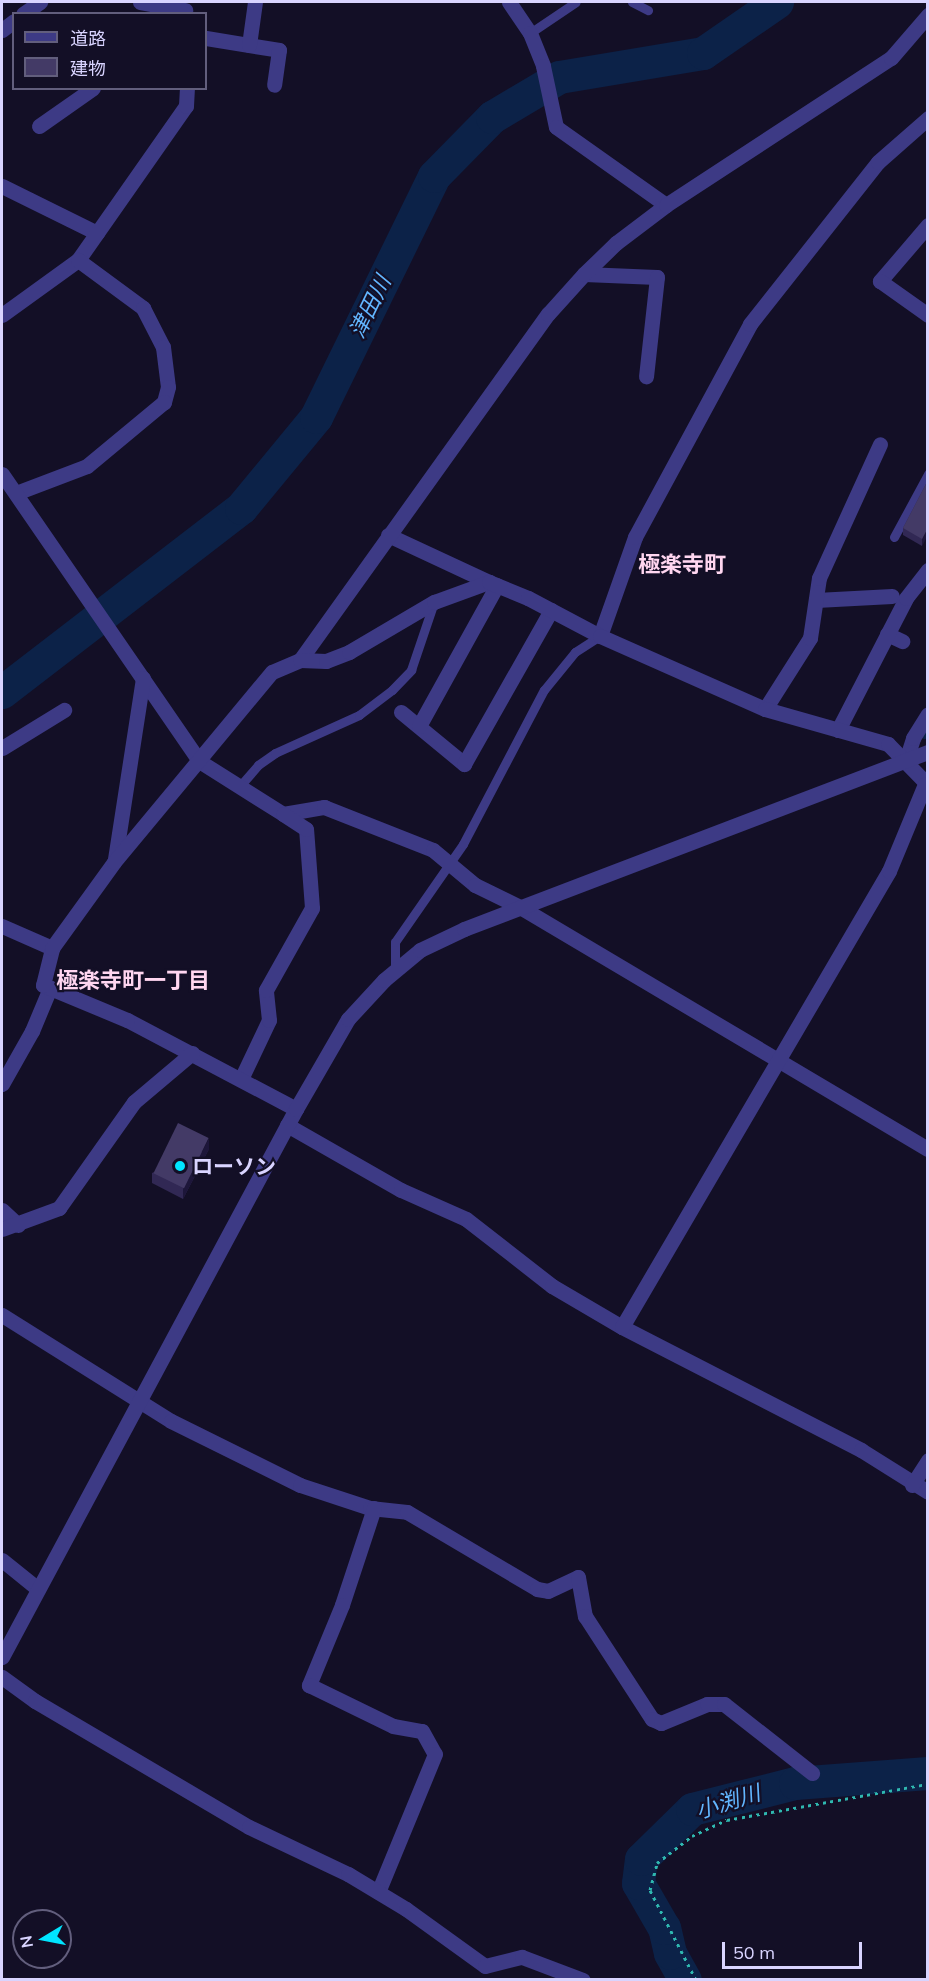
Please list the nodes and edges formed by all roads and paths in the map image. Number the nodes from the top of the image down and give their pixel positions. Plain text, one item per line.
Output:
1 (40, 2) edge
2 (140, 2) edge
3 (255, 2) edge
4 (509, 2) edge
5 (576, 2) edge
6 (632, 2) edge
7 (186, 8) edge
8 (648, 10) dead end
9 (26, 12) edge
10 (927, 15) edge
11 (530, 33) junction
12 (207, 38) edge
13 (249, 45) junction
14 (274, 85) dead end
15 (86, 90) edge
16 (187, 90) edge
17 (927, 118) edge
18 (39, 126) dead end
19 (2, 186) edge
20 (666, 205) junction
21 (927, 225) edge
22 (97, 233) junction
23 (78, 260) junction
24 (584, 274) junction
25 (2, 315) edge
26 (927, 315) edge
27 (646, 376) dead end
28 (880, 444) dead end
29 (2, 474) edge
30 (927, 474) edge
31 (10, 493) edge
32 (388, 535) junction
33 (894, 537) dead end
34 (927, 570) edge
35 (493, 584) junction
36 (892, 596) dead end
37 (816, 600) junction
38 (434, 602) junction
39 (551, 610) junction
40 (887, 634) junction
41 (600, 636) junction
42 (902, 642) dead end
43 (300, 660) junction
44 (143, 678) junction
45 (765, 709) junction
46 (64, 710) dead end
47 (401, 712) dead end
48 (927, 714) edge
49 (419, 726) junction
50 (838, 730) junction
51 (2, 748) edge
52 (927, 752) edge
53 (906, 760) junction
54 (199, 761) junction
55 (926, 784) edge
56 (239, 787) junction
57 (283, 814) junction
58 (449, 860) junction
59 (114, 862) junction
60 (520, 907) junction
61 (2, 926) edge
62 (52, 948) junction
63 (395, 971) junction
64 (50, 988) junction
65 (192, 1053) junction
66 (778, 1061) junction
67 (241, 1079) junction
68 (2, 1084) edge
69 (296, 1109) junction
70 (287, 1125) junction
71 (927, 1149) edge
72 (2, 1210) edge
73 (18, 1225) junction
74 (2, 1229) edge
75 (2, 1315) edge
76 (622, 1327) junction
77 (140, 1398) junction
78 (927, 1460) edge
79 (912, 1485) junction
80 (927, 1492) edge
81 (374, 1508) junction
82 (2, 1560) edge
83 (38, 1589) junction
84 (2, 1657) edge
85 (2, 1677) edge
86 (812, 1773) dead end
87 (927, 1784) edge
88 (378, 1892) junction
89 (583, 1980) edge
90 (696, 1980) edge
91 (784, 1980) edge
92 (806, 1980) edge

1 - 9 street
2 - 7 street
3 - 13 street
4 - 11 street
5 - 11 lane
6 - 8 lane
10 - 20 street
11 - 20 street
12 - 13 street
13 - 14 street
15 - 18 street
16 - 22 street
17 - 41 street
19 - 22 street
20 - 24 street
21 - 26 street
22 - 23 street
23 - 25 street
23 - 31 street
24 - 27 street
24 - 32 street
28 - 37 street
29 - 31 street
30 - 33 lane
31 - 44 street
32 - 35 street
32 - 43 street
34 - 40 street
35 - 38 street
35 - 39 street
35 - 49 street
36 - 37 street
37 - 45 street
38 - 43 street
38 - 56 lane
39 - 41 street
39 - 49 street
40 - 42 street
40 - 50 street
41 - 45 street
41 - 58 lane
43 - 54 street
44 - 54 street
44 - 59 street
45 - 50 street
46 - 51 street
47 - 49 street
48 - 53 street
50 - 53 street
52 - 53 street
53 - 55 street
53 - 60 street
54 - 56 street
54 - 59 street
55 - 66 street
56 - 57 street
57 - 58 street
57 - 67 street
58 - 60 street
58 - 63 lane
59 - 62 street
60 - 63 street
60 - 66 street
61 - 62 street
62 - 64 street
63 - 69 street
64 - 65 street
64 - 68 street
65 - 67 street
65 - 73 street
66 - 71 street
66 - 76 street
67 - 69 street
69 - 70 street
70 - 76 street
70 - 77 street
72 - 73 street
73 - 74 street
75 - 77 street
76 - 79 street
77 - 81 street
77 - 83 street
78 - 79 street
79 - 80 street
81 - 86 street
81 - 88 street
82 - 83 street
83 - 84 street
85 - 88 street
87 - 90 path
88 - 89 street
91 - 92 path

